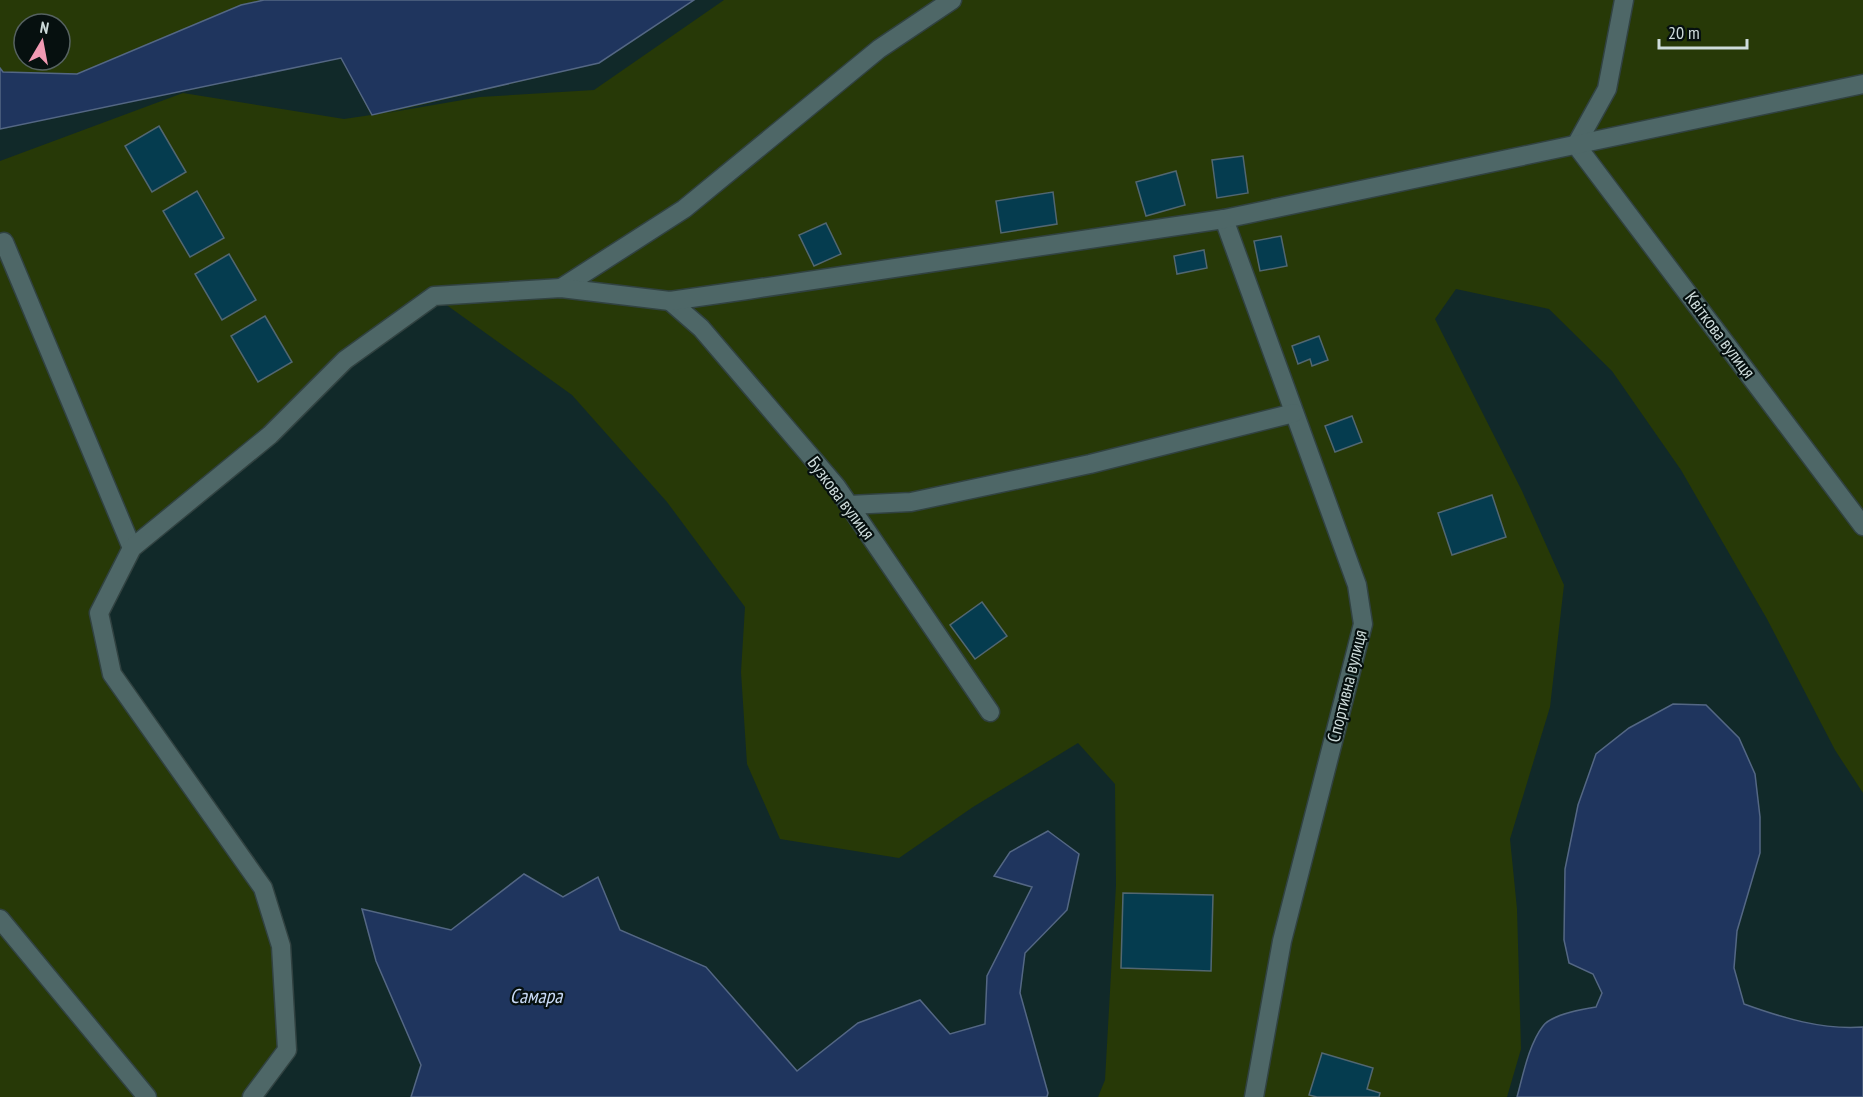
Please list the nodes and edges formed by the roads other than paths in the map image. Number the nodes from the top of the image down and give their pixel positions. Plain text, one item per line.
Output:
1 (952, 0) edge
2 (1624, 0) edge
3 (1863, 84) edge
4 (1576, 145) junction
5 (1224, 219) junction
6 (4, 242) dead end
7 (561, 288) junction
8 (670, 301) junction
9 (1294, 413) junction
10 (849, 505) junction
11 (1863, 526) edge
12 (132, 548) junction
13 (990, 712) dead end
14 (0, 919) edge
15 (147, 1097) edge
16 (252, 1097) edge
17 (1254, 1097) edge

1 - 7 street
2 - 4 street
3 - 4 street
4 - 5 street
4 - 11 street, Квіткова вулиця
5 - 8 street
5 - 9 street, Спортивна вулиця
6 - 12 street
7 - 8 street
7 - 12 street
8 - 10 street, Бузкова вулиця
9 - 10 street
9 - 17 street, Спортивна вулиця
10 - 13 street, Бузкова вулиця
12 - 16 street
14 - 15 street

